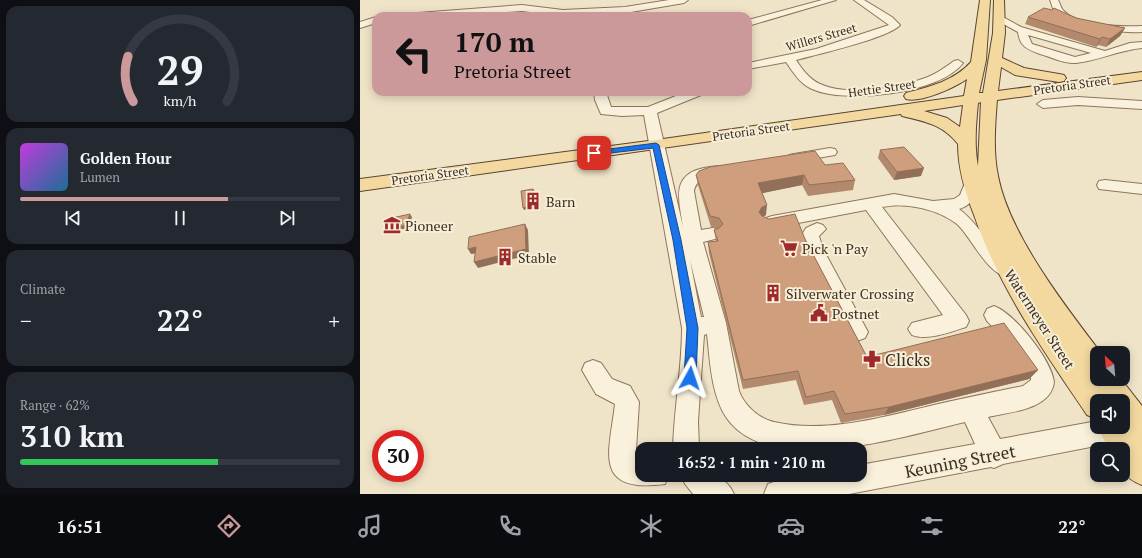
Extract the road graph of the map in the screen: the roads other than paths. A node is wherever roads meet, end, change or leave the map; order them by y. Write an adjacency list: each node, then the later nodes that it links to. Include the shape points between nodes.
1 (832, 0): 10 (street)
2 (858, 0): 19 (street, Willers Street, via 895,25)
3 (985, 0): 20 (main road)
4 (999, 0): 12 (main road)
5 (1054, 0): 14 (street, via 1060,13 1076,20 1111,29)
6 (680, 3): 9 (street)
7 (466, 12): 8 (street, via 514,8)
8 (553, 12)
9 (616, 12)
10 (752, 21)
11 (372, 22): 13 (street)
12 (1000, 24): 15 (street); 18 (main road)
13 (360, 26)
14 (1142, 29)
15 (1022, 32): 17 (street); 17 (street, via 1028,46 1063,58 1075,60)
16 (1142, 45): 17 (street)
17 (1105, 54)
18 (994, 59): 25 (main road, via 1020,72); 26 (main road)
19 (790, 60): 21 (street, Hettie Street, via 816,87 829,92 853,94 910,86 932,79); 22 (street, Willers Street)
20 (979, 60): 26 (main road); 29 (main road, via 967,74 947,85)
21 (958, 63)
22 (752, 65)
23 (1142, 68): 25 (main road, Pretoria Street)
24 (1142, 76): 26 (main road, Pretoria Street)
25 (1059, 78): 26 (main road, Pretoria Street)
26 (981, 93): 29 (main road, Pretoria Street); 33 (main road, Pretoria Street); 35 (main road, Watermeyer Street); 56 (main road, Watermeyer Street, via 987,131 988,175 1004,219 1043,293)
27 (600, 96): 32 (street, via 606,111)
28 (687, 96): 32 (street)
29 (892, 101): 34 (main road, Pretoria Street)
30 (1043, 104): 31 (street, via 1078,101)
31 (1142, 105)
32 (650, 111): 34 (street)
33 (879, 113): 34 (main road, Pretoria Street); 35 (main road, via 914,114 935,118 954,129)
34 (654, 138): 39 (main road, Pretoria Street); 41 (main road, Pretoria Street); 49 (street)
35 (968, 145): 40 (main road, Watermeyer Street)
36 (830, 152): 37 (street)
37 (776, 160)
38 (732, 168): 49 (street, via 699,174 687,184)
39 (360, 172)
40 (972, 181): 45 (street, via 969,195 960,204); 50 (main road, Watermeyer Street, via 987,228)
41 (360, 184)
42 (1105, 185): 43 (street)
43 (1142, 189)
44 (870, 203): 45 (street, via 894,199); 46 (street, via 823,208); 54 (street, via 959,321)
45 (926, 204): 50 (street, via 949,211 964,221 988,252)
46 (769, 222)
47 (817, 230): 55 (street, via 810,236 814,249)
48 (713, 234): 49 (street)
49 (685, 238): 52 (street); 53 (street)
50 (1009, 272): 58 (main road, Watermeyer Street, via 1036,318)
51 (994, 315): 59 (street, via 1002,320 1034,363 1042,376 1042,386 1029,396)
52 (716, 323): 53 (street); 59 (street, via 729,396 734,409 754,428 776,436 813,439 864,433)
53 (693, 328): 62 (street)
54 (919, 329)
55 (857, 332)
56 (1090, 359)
57 (593, 370): 65 (street, via 600,384 606,389 622,394 627,402 622,466 628,479)
58 (1090, 395)
59 (971, 408): 63 (street)
60 (1130, 427): 64 (main road)
61 (1090, 433): 63 (street, Keuning Street)
62 (686, 442)
63 (994, 455): 66 (street, Keuning Street)
64 (1142, 469)
65 (635, 480)
66 (778, 494)

